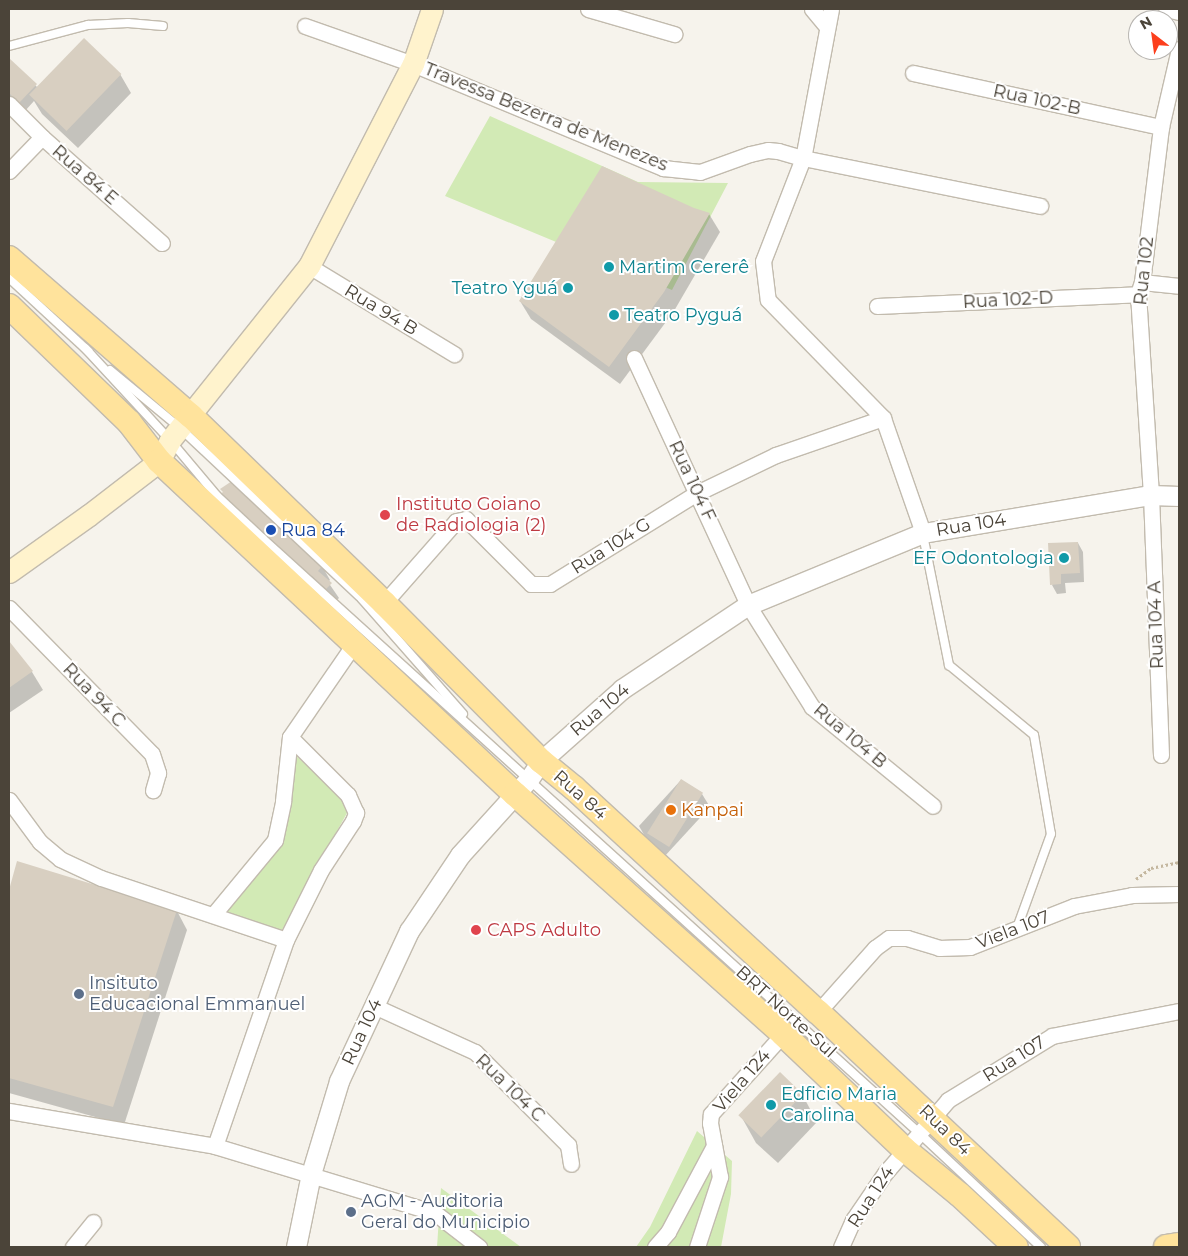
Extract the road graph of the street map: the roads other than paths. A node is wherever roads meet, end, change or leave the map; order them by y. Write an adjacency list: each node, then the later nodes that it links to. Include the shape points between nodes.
1 (432, 9): 13 (main road)
2 (588, 9): 10 (street)
3 (812, 9): 9 (street)
4 (831, 9): 9 (street)
5 (1166, 9): 6 (street)
6 (1179, 12)
7 (163, 26): 11 (lane, via 128,23 88,25)
8 (305, 26): 13 (street, Travessa Bezerra de Menezes)
9 (827, 27): 19 (street)
10 (674, 34)
11 (9, 46)
12 (1179, 49): 15 (street, Rua 102)
13 (412, 64): 19 (street, Travessa Bezerra de Menezes, via 663,168 700,172 768,150); 24 (main road)
14 (913, 73): 17 (street, Rua 102-B)
15 (1174, 103): 17 (street, Rua 102)
16 (9, 104): 18 (street, Rua 84 E)
17 (1161, 127): 27 (street, Rua 102)
18 (42, 137): 20 (street); 22 (street, Rua 84 E)
19 (802, 158): 21 (street, Travessa Bezerra de Menezes); 33 (street, via 762,261 768,300)
20 (9, 171)
21 (1040, 206)
22 (162, 243)
23 (9, 258): 34 (main road, Rua 84)
24 (309, 266): 31 (street, Rua 94 B); 34 (main road)
25 (9, 278): 30 (lane)
26 (1179, 286): 27 (street, Rua 102-D)
27 (1140, 288): 29 (street, Rua 102-D); 37 (street, Rua 102)
28 (9, 306): 35 (main road, Rua 84, via 129,422)
29 (877, 306)
30 (85, 348): 34 (lane); 34 (lane)
31 (454, 354)
32 (634, 358): 36 (street, Rua 104 F)
33 (883, 418): 36 (street, Rua 104 G, via 776,455); 39 (street)
34 (180, 428): 35 (main road); 41 (main road, Rua 84); 46 (lane, via 362,598); 46 (lane, via 217,496)
35 (159, 461): 40 (main road); 44 (main road, Rua 84)
36 (697, 493): 41 (street, Rua 104 G, via 550,584 531,584 466,519 456,521); 42 (street, Rua 104 F)
37 (1150, 495): 38 (street, Rua 104); 39 (street, Rua 104); 47 (street, Rua 104 A)
38 (1179, 496)
39 (923, 534): 42 (street, Rua 104); 55 (lane, via 949,665 1034,735 1050,834)
40 (9, 572)
41 (384, 603): 48 (main road, Rua 84)
42 (748, 605): 48 (street, Rua 104, via 622,689); 51 (street, Rua 104 B, via 812,707)
43 (9, 608): 49 (street, Rua 94 C, via 152,754 158,773)
44 (354, 644): 45 (street); 48 (main road, Rua 84)
45 (290, 737): 54 (street, via 275,840); 56 (street, via 348,795 356,813 321,870)
46 (488, 743): 48 (lane, BRT Norte-Sul)
47 (1161, 755)
48 (528, 778): 57 (street, Rua 104, via 460,855 409,931); 59 (main road, Rua 84, via 574,788); 60 (main road, Rua 84); 62 (lane, BRT Norte-Sul)
49 (153, 790)
50 (9, 800): 52 (street)
51 (933, 806)
52 (15, 822): 54 (street, via 60,860 101,878)
53 (1179, 894): 55 (street, Viela 107, via 1132,895 1074,906)
54 (212, 915): 56 (street)
55 (1016, 928): 59 (street, Viela 107, via 970,947 939,948 907,938 889,938 875,948)
56 (286, 940): 63 (street)
57 (374, 1006): 65 (street, Rua 104 C, via 475,1052 568,1145); 66 (street, Rua 104, via 339,1081)
58 (1179, 1011): 62 (street, Rua 107, via 1052,1036 948,1100)
59 (818, 1012): 62 (main road, Rua 84)
60 (783, 1034): 62 (main road, Rua 84); 64 (street, Viela 124, via 711,1114)
61 (9, 1111): 63 (street)
62 (918, 1133): 74 (street, Rua 124, via 853,1220); 75 (main road, Rua 84, via 960,1195); 76 (lane, BRT Norte-Sul); 77 (main road, Rua 84)
63 (215, 1146): 66 (street)
64 (714, 1146): 72 (street, via 668,1232); 73 (street, Viela 124, via 720,1177)
65 (571, 1164)
66 (311, 1174): 70 (street, Rua 104); 71 (street, via 435,1213)
67 (93, 1222): 69 (street)
68 (1179, 1244): 78 (main road)
69 (73, 1247)
70 (296, 1247)
71 (478, 1247)
72 (655, 1247)
73 (697, 1247)
74 (841, 1247)
75 (1016, 1247)
76 (1041, 1247)
77 (1068, 1247)
78 (1166, 1247)

